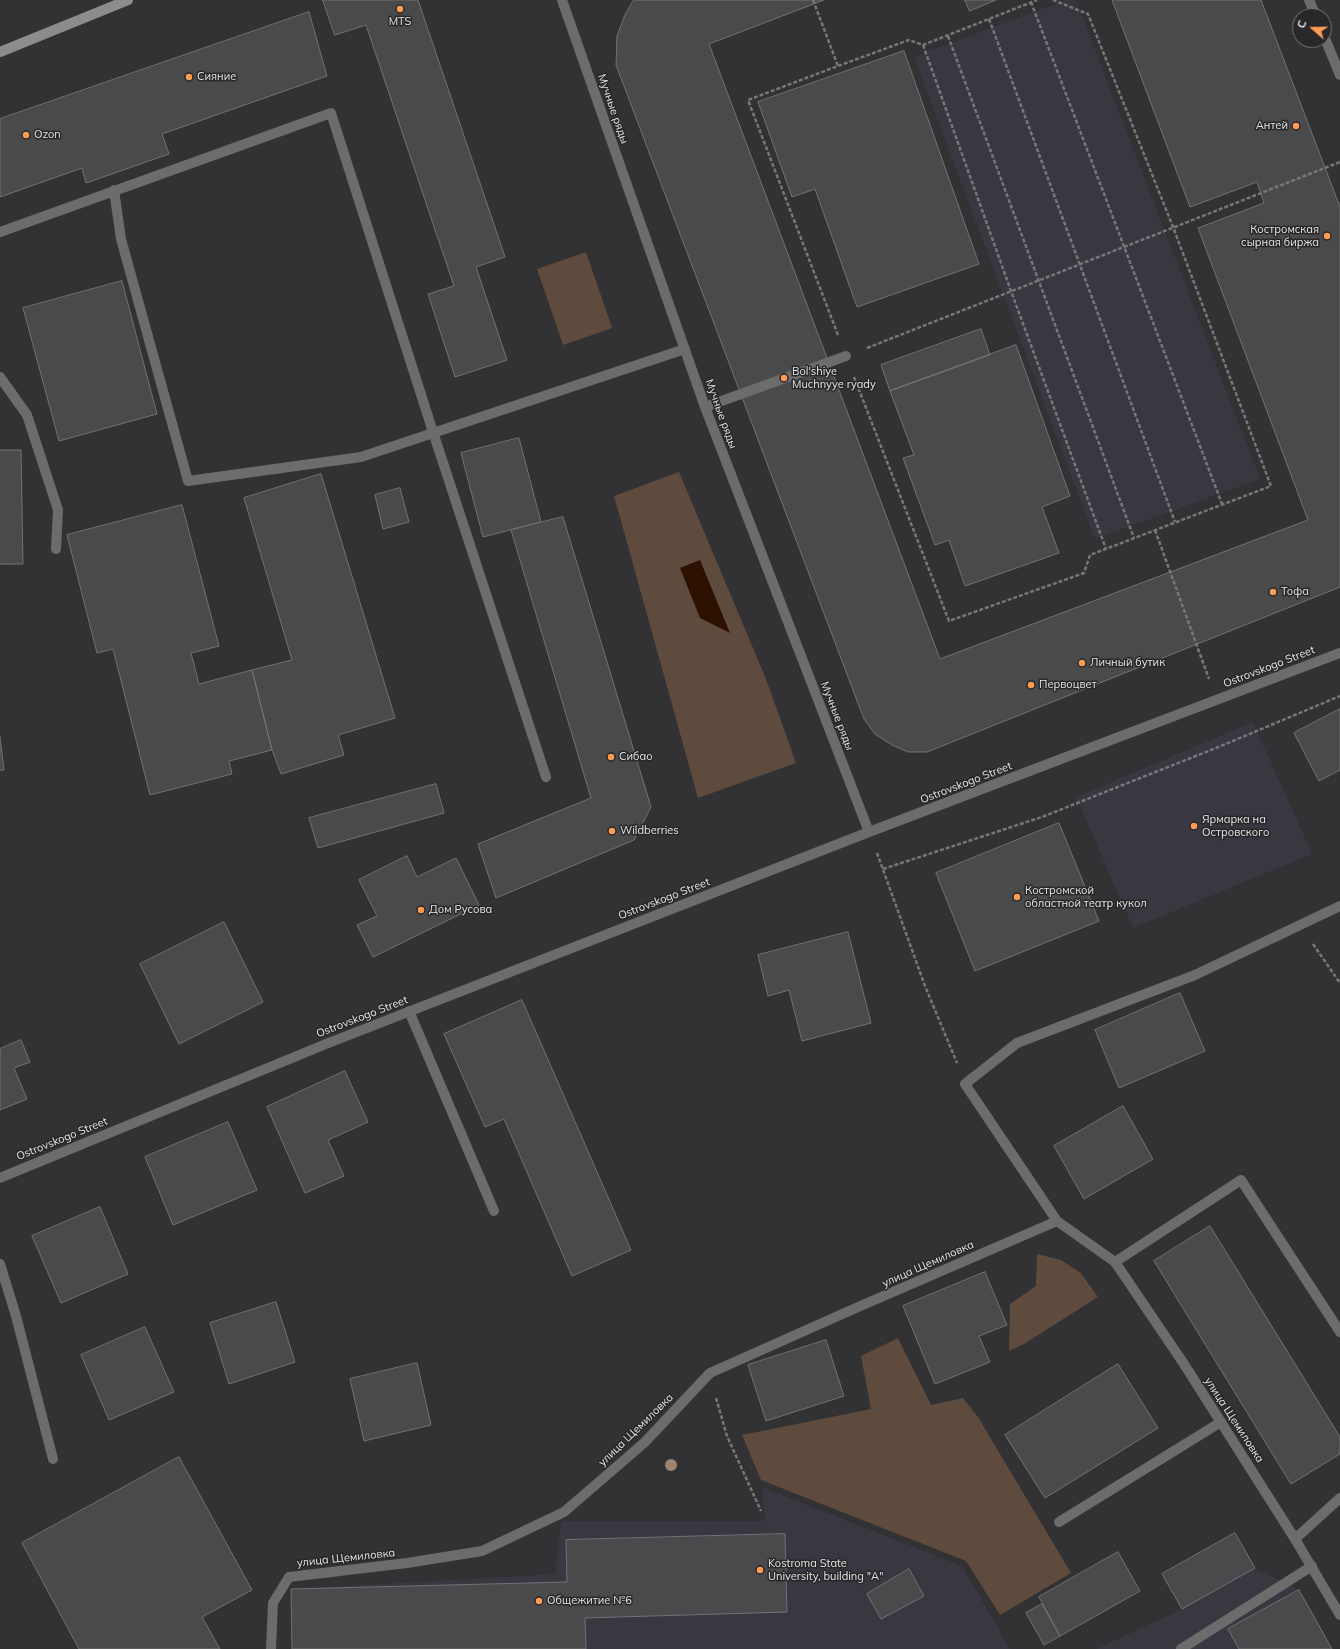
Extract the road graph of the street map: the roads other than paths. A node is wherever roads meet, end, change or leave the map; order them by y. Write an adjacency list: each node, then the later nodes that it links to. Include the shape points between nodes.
1 (128, 0): 4 (main road)
2 (562, 0): 8 (street, Мучные ряды)
3 (1329, 48): 5 (street)
4 (0, 52)
5 (1340, 75)
6 (114, 190): 7 (street); 12 (street, via 121,239 188,481 361,457); 12 (street, via 331,113)
7 (0, 232)
8 (685, 349): 11 (street, Мучные ряды); 12 (street)
9 (846, 356): 11 (street)
10 (0, 377): 13 (street, via 30,422 58,510)
11 (705, 407): 16 (street, Мучные ряды)
12 (433, 432): 15 (street)
13 (56, 549)
14 (1340, 653): 16 (street, Ostrovskogo Street)
15 (546, 777)
16 (869, 832): 18 (street, Ostrovskogo Street)
17 (1340, 906): 21 (street, улица Щемиловка, via 1195,975 1017,1043 965,1084)
18 (409, 1012): 19 (street, Ostrovskogo Street); 20 (street)
19 (0, 1178)
20 (494, 1211)
21 (1057, 1221): 22 (street, улица Щемиловка); 32 (street, улица Щемиловка, via 710,1373 644,1443 564,1512 482,1551 407,1564 289,1577 273,1603)
22 (1115, 1262): 24 (street, via 1241,1180); 25 (street, улица Щемиловка)
23 (0, 1264): 26 (street)
24 (1340, 1332)
25 (1221, 1422): 28 (street); 29 (street, улица Щемиловка)
26 (54, 1459)
27 (1340, 1498): 29 (street)
28 (1059, 1522)
29 (1296, 1539): 30 (street, улица Щемиловка)
30 (1312, 1566): 31 (street, улица Щемиловка); 33 (street)
31 (1340, 1615)
32 (271, 1649)
33 (1181, 1649)

